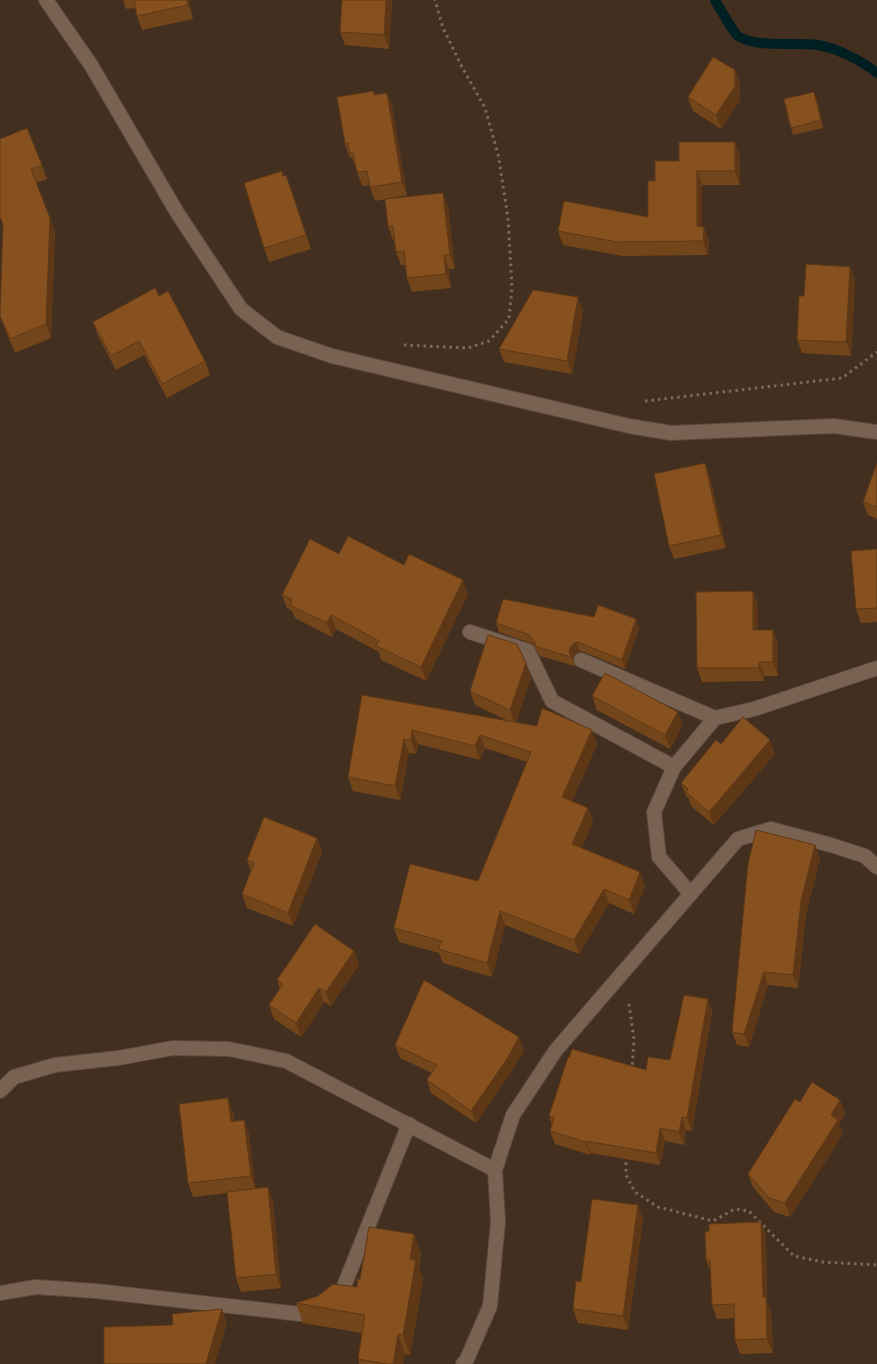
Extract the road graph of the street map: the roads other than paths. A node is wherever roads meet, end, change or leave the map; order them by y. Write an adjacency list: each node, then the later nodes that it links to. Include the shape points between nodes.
1 (46, 0): 2 (street, via 91,65 178,214 241,308 278,337 342,358 629,426 671,433 834,426)
2 (877, 432)
3 (470, 632): 7 (street, via 528,651 552,701)
4 (581, 660): 6 (street)
5 (877, 668): 6 (street, via 754,709)
6 (715, 718): 7 (street)
7 (674, 767): 9 (street, via 654,812 659,858)
8 (877, 867): 9 (street, via 865,856 770,829 738,839)
9 (690, 893): 12 (street, via 556,1050 513,1115)
10 (0, 1091): 11 (street, via 14,1077 55,1065 173,1048 229,1049 286,1061)
11 (409, 1124): 12 (street); 13 (street, via 342,1291 320,1308 300,1314 36,1287)
12 (495, 1170): 14 (street, via 498,1222 490,1306)
13 (0, 1293)
14 (464, 1364)

